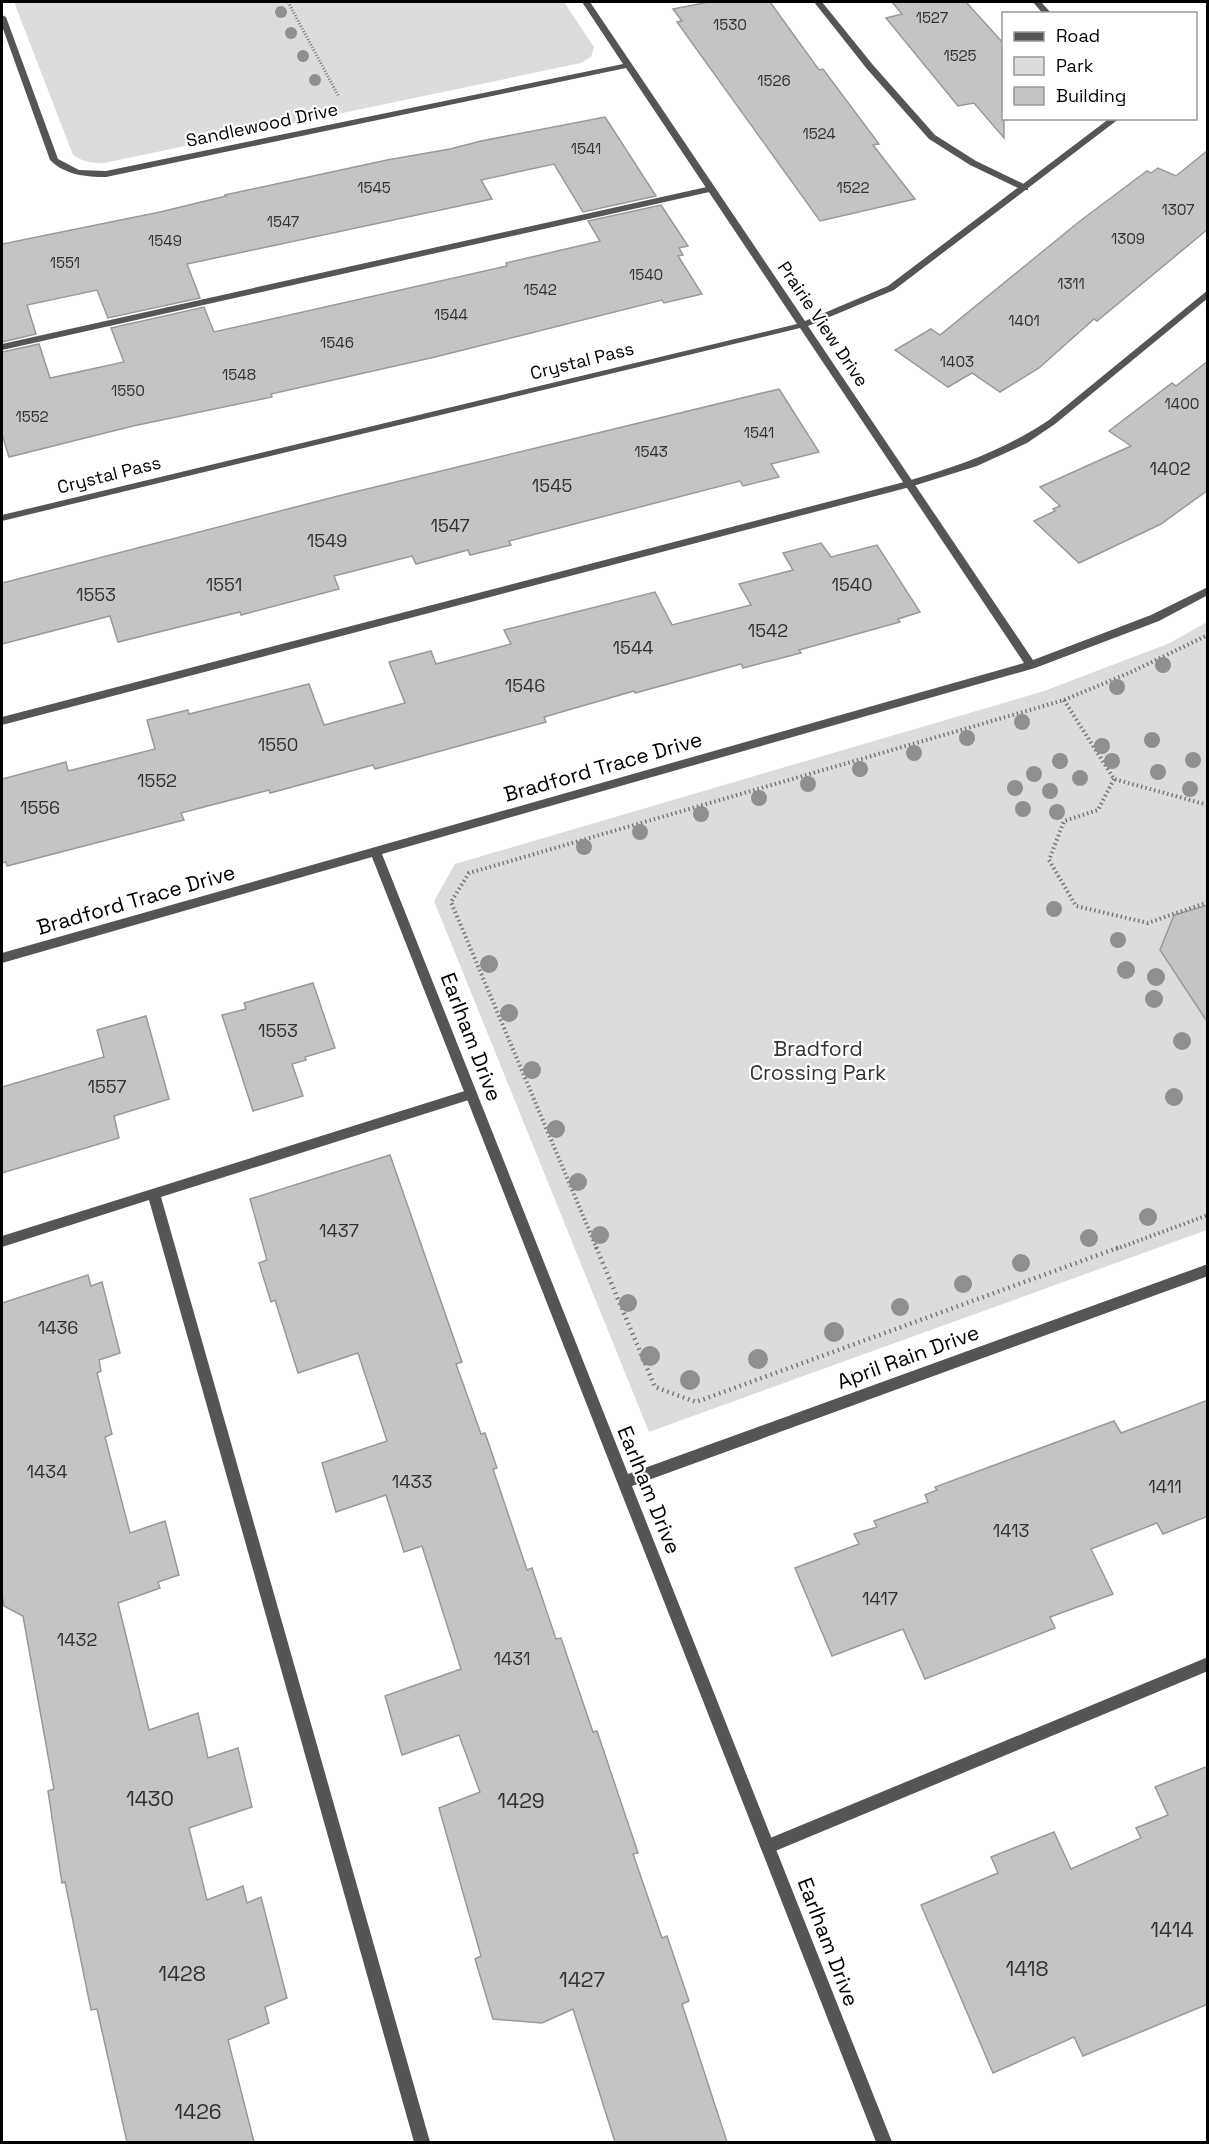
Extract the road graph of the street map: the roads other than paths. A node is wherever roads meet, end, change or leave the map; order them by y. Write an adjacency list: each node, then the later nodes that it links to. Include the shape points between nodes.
1 (586, 2): 5 (street, Prairie View Drive)
2 (818, 2): 7 (street, via 932,137 973,163)
3 (2, 17): 4 (street, Sandlewood Drive)
4 (3, 27): 5 (street, Sandlewood Drive, via 54,160 62,167 90,175)
5 (628, 65): 8 (street, Prairie View Drive)
6 (1113, 120): 7 (street, Crystal Pass)
7 (1025, 188): 10 (street, Crystal Pass, via 891,288)
8 (711, 189): 10 (street, Prairie View Drive); 11 (street)
9 (1208, 292): 12 (street, via 1024,441 974,464)
10 (803, 325): 12 (street, Prairie View Drive); 13 (street, Crystal Pass)
11 (2, 347)
12 (910, 484): 15 (street, Prairie View Drive); 16 (street)
13 (2, 518)
14 (1208, 590): 15 (street, Bradford Trace Drive, via 1155,618)
15 (1031, 665): 17 (street, Bradford Trace Drive)
16 (2, 721)
17 (376, 852): 18 (street, Bradford Trace Drive); 19 (street, Earlham Drive)
18 (2, 958)
19 (471, 1094): 20 (street); 23 (street, Earlham Drive)
20 (154, 1195): 21 (street); 26 (street)
21 (2, 1241)
22 (1208, 1270): 23 (street, April Rain Drive)
23 (624, 1482): 25 (street, Earlham Drive)
24 (1208, 1664): 25 (street)
25 (768, 1846): 27 (street, Earlham Drive)
26 (422, 2142)
27 (884, 2142)

